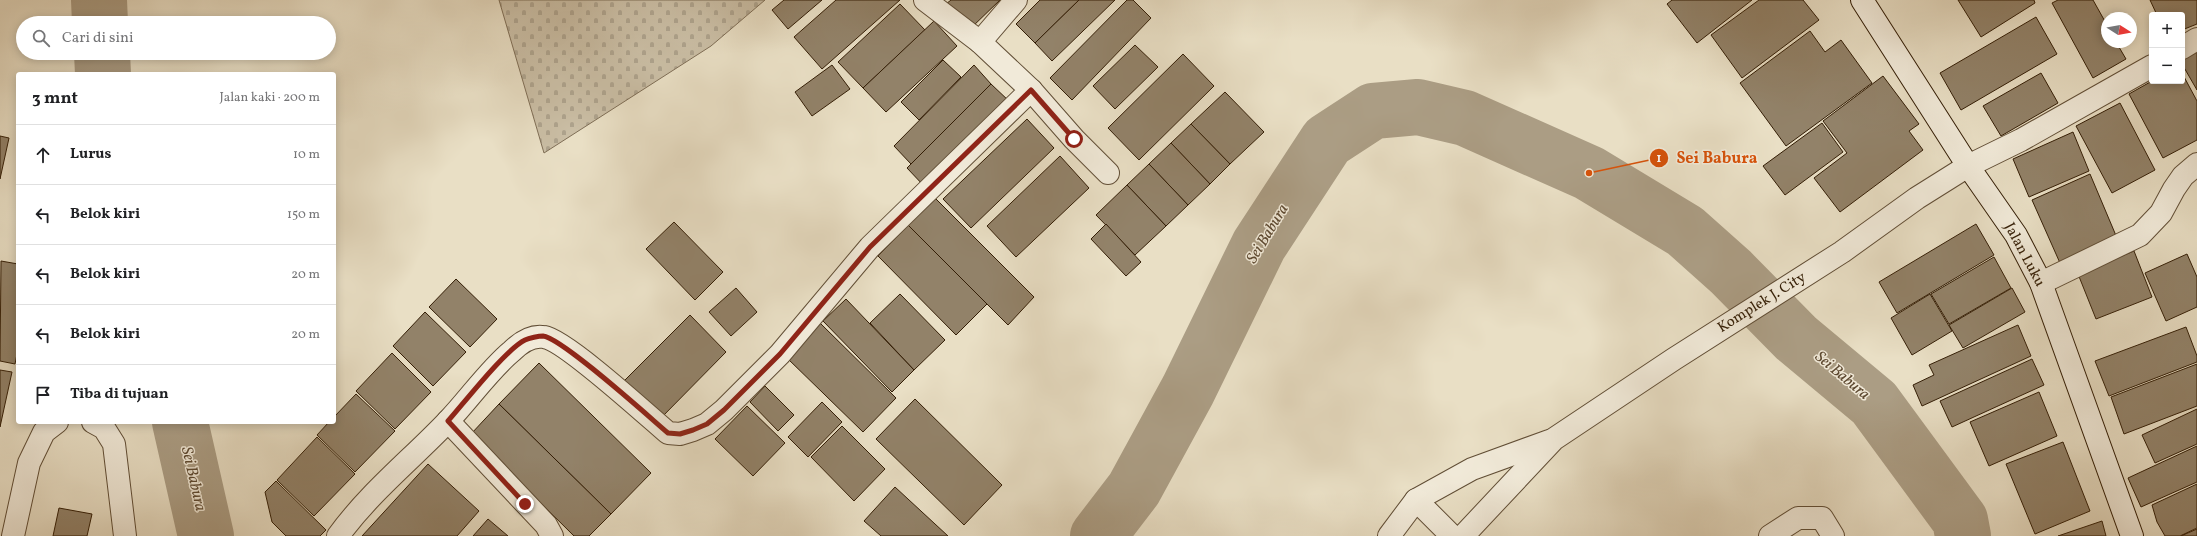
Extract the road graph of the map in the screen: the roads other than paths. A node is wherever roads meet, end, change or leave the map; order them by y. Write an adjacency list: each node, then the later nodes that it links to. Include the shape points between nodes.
1 (925, 0): 5 (street)
2 (1016, 0): 5 (street)
3 (1862, 0): 10 (street, Jalan Luku)
4 (2197, 39): 6 (street)
5 (980, 42): 8 (street)
6 (2185, 46)
7 (2149, 68): 10 (street, Komplek J. City, via 2021,140)
8 (1031, 90): 11 (street); 13 (street, via 870,247 780,354 707,424 680,434 668,433 573,353 543,336 526,340 510,352)
9 (2197, 164): 12 (street, via 2183,176 2162,213 2140,235)
10 (1968, 166): 12 (street, Jalan Luku, via 2016,235); 16 (street, Komplek J. City, via 1917,198 1842,252)
11 (1108, 173)
12 (2041, 283): 27 (street, Jalan Luku)
13 (448, 421): 20 (street, via 385,480); 21 (street, via 546,525)
14 (54, 424): 18 (street, via 44,432 29,463)
15 (97, 424): 19 (street, via 104,428 114,444)
16 (1554, 439): 17 (street, via 1472,469); 24 (street)
17 (1416, 500): 22 (street); 23 (street)
18 (13, 536)
19 (125, 536)
20 (338, 536)
21 (552, 536)
22 (1389, 536)
23 (1452, 536)
24 (1463, 536)
25 (1770, 536): 26 (street, via 1798,518 1822,518)
26 (1833, 536)
27 (2132, 536)

